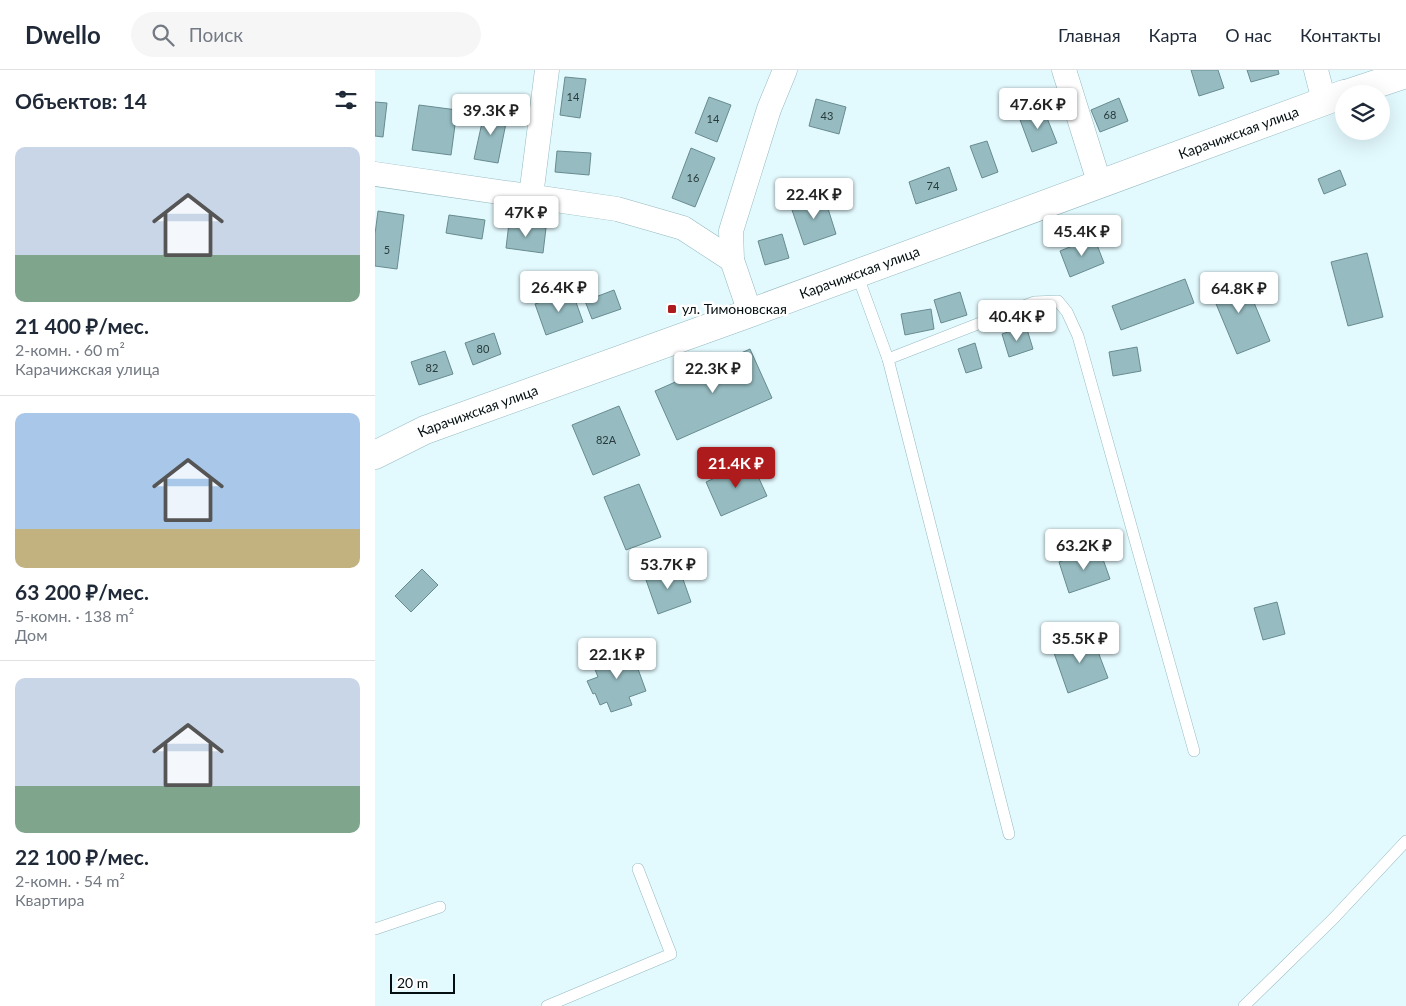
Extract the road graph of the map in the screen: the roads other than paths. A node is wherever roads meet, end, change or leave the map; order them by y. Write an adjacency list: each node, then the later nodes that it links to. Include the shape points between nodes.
1 (547, 70): 11 (street)
2 (785, 70): 12 (street, via 769,109 731,231)
3 (1064, 70): 10 (street)
4 (1315, 70): 7 (street)
5 (1406, 74): 6 (main road, Карачижская улица)
6 (1372, 85)
7 (1335, 93)
8 (1335, 97): 10 (main road, Карачижская улица)
9 (375, 174): 11 (street)
10 (1100, 185): 13 (main road, Карачижская улица)
11 (531, 196): 12 (street, via 617,209 683,228)
12 (732, 260): 14 (street)
13 (857, 274): 14 (main road, Карачижская улица); 15 (lane)
14 (750, 313): 16 (main road, Карачижская улица, via 425,430)
15 (888, 359): 17 (lane, via 1034,302 1058,301 1067,312 1078,336); 18 (lane)
16 (375, 455)
17 (1194, 751)
18 (1009, 834)
19 (1406, 841): 24 (lane, via 1334,918)
20 (638, 870): 23 (lane, via 671,954)
21 (440, 907): 22 (lane)
22 (375, 929)
23 (547, 1006)
24 (1244, 1006)

